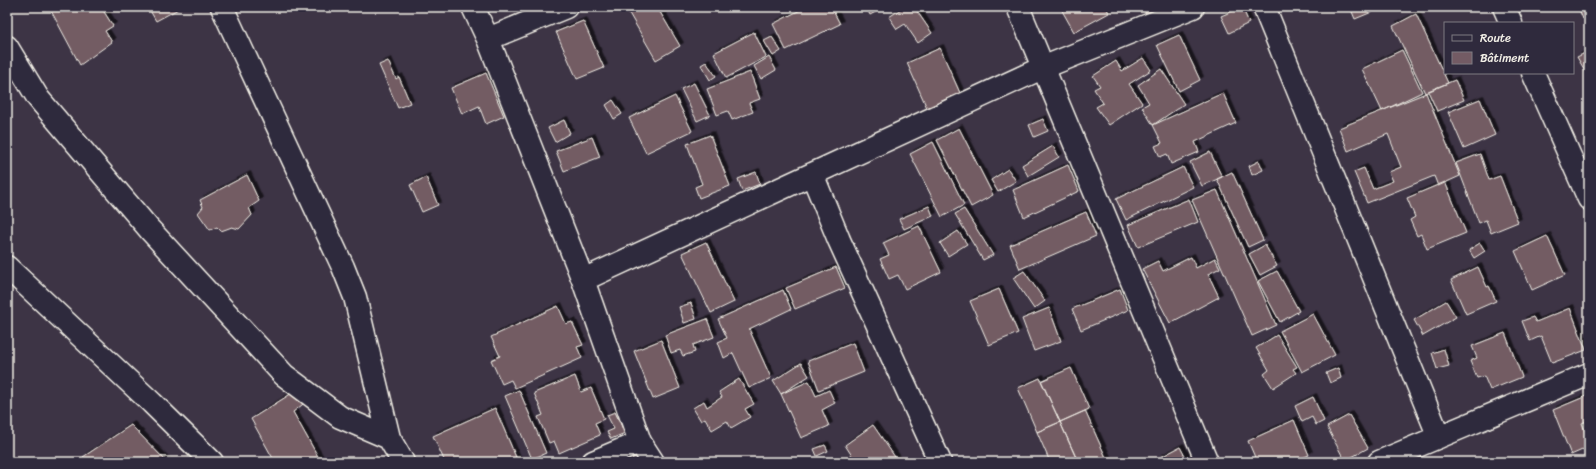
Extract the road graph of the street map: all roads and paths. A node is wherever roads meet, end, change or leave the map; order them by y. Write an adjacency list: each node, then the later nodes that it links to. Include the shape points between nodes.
1 (222, 7): 19 (street, via 343,266 355,297)
2 (473, 7): 9 (street)
3 (566, 7): 9 (street)
4 (1018, 7): 11 (street)
5 (1193, 7): 11 (street)
6 (1264, 7): 18 (street)
7 (1504, 7): 8 (street)
8 (1511, 22)
9 (488, 39): 16 (street)
10 (7, 47): 19 (street, via 38,98 150,230 284,375 340,417)
11 (1042, 68): 13 (street); 26 (street)
12 (1533, 74): 14 (street)
13 (812, 174): 16 (street); 25 (street, via 839,240)
14 (1589, 199)
15 (7, 267): 21 (street)
16 (583, 280): 20 (street)
17 (1589, 374): 18 (street)
18 (1439, 437): 27 (street)
19 (389, 438): 22 (street)
20 (640, 442): 23 (street); 24 (street)
21 (212, 462)
22 (402, 462)
23 (593, 462)
24 (653, 462)
25 (940, 462)
26 (1207, 462)
27 (1379, 462)

